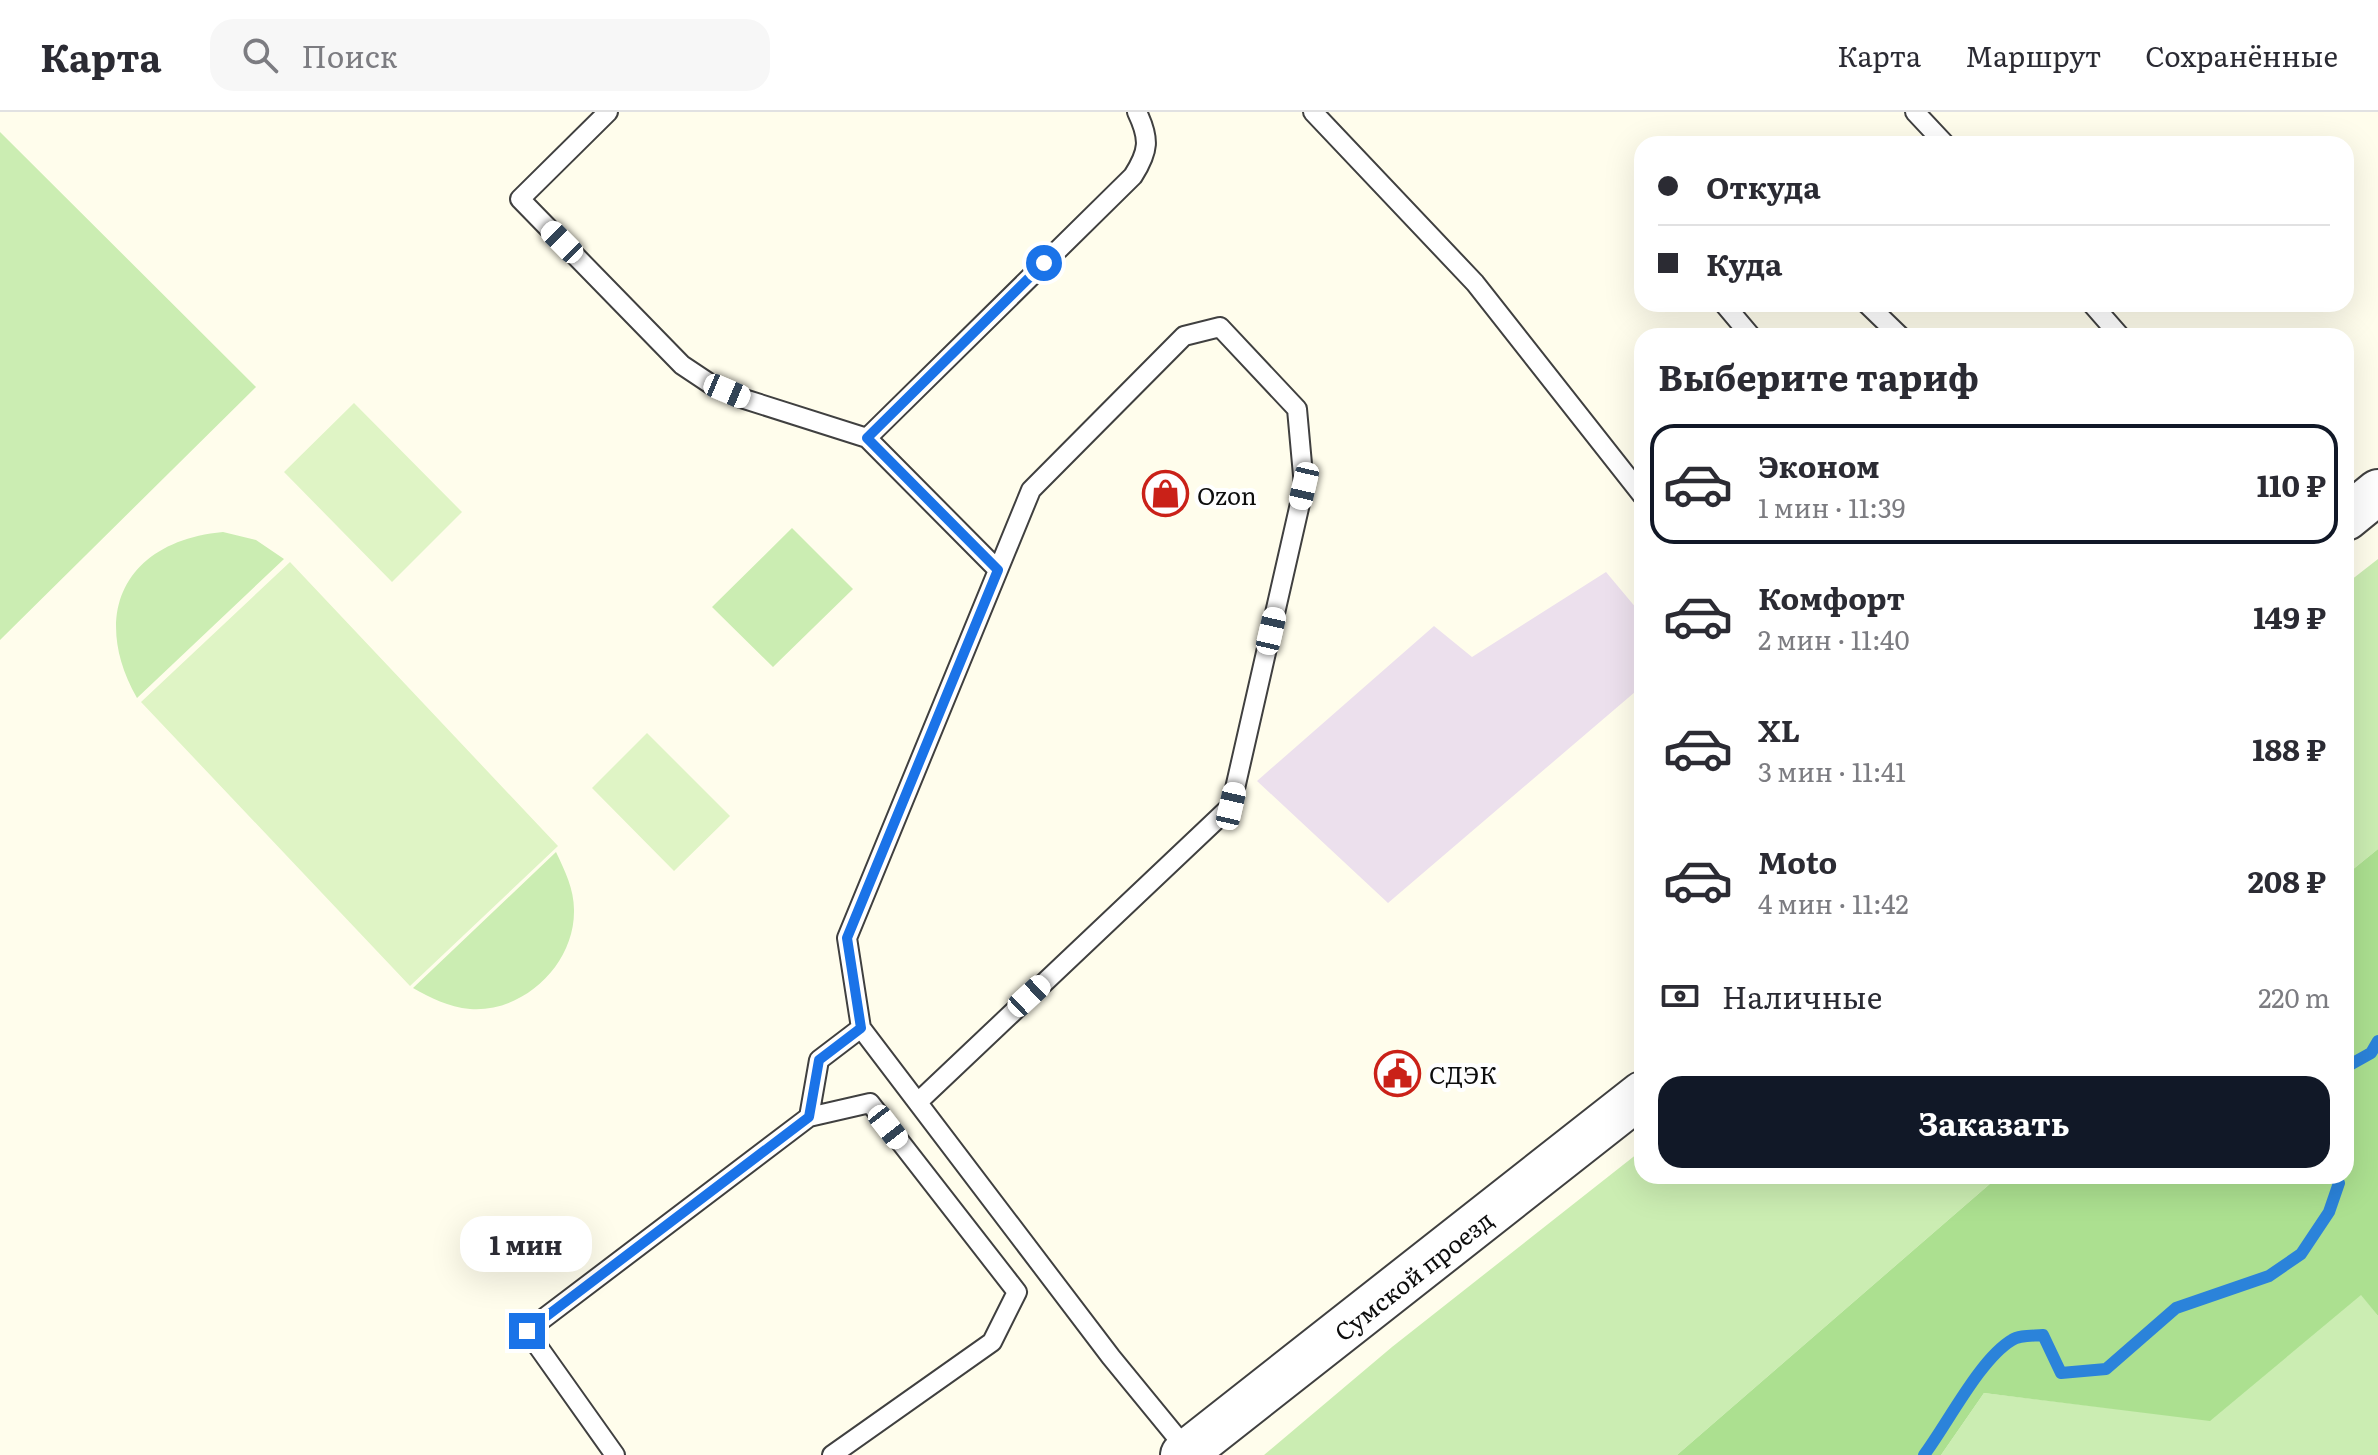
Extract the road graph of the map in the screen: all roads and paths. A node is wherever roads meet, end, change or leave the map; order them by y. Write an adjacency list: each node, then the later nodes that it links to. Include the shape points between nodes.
1 (608, 112): 12 (lane, via 520,199 682,365 741,398)
2 (1137, 112): 12 (lane, via 1148,135 1147,154 1133,176)
3 (1313, 112): 13 (lane, via 1475,283)
4 (1915, 112): 5 (lane)
5 (1938, 136)
6 (1731, 312): 9 (lane)
7 (1875, 312): 10 (lane)
8 (2099, 312): 11 (lane)
9 (1744, 328)
10 (1892, 328)
11 (2113, 328)
12 (867, 438): 16 (lane)
13 (1634, 485)
14 (2378, 492): 15 (street)
15 (2354, 512)
16 (998, 570): 17 (lane, via 847,938); 19 (lane, via 1031,490 1184,336 1220,327 1297,409 1304,486 1231,806)
17 (861, 1028): 19 (lane); 20 (lane, via 819,1060)
18 (1634, 1100): 21 (street, Сумской проезд)
19 (918, 1102): 21 (lane)
20 (809, 1117): 22 (lane, via 527,1331); 23 (lane, via 870,1103 1017,1292 992,1342)
21 (1186, 1453)
22 (615, 1455)
23 (832, 1455)

